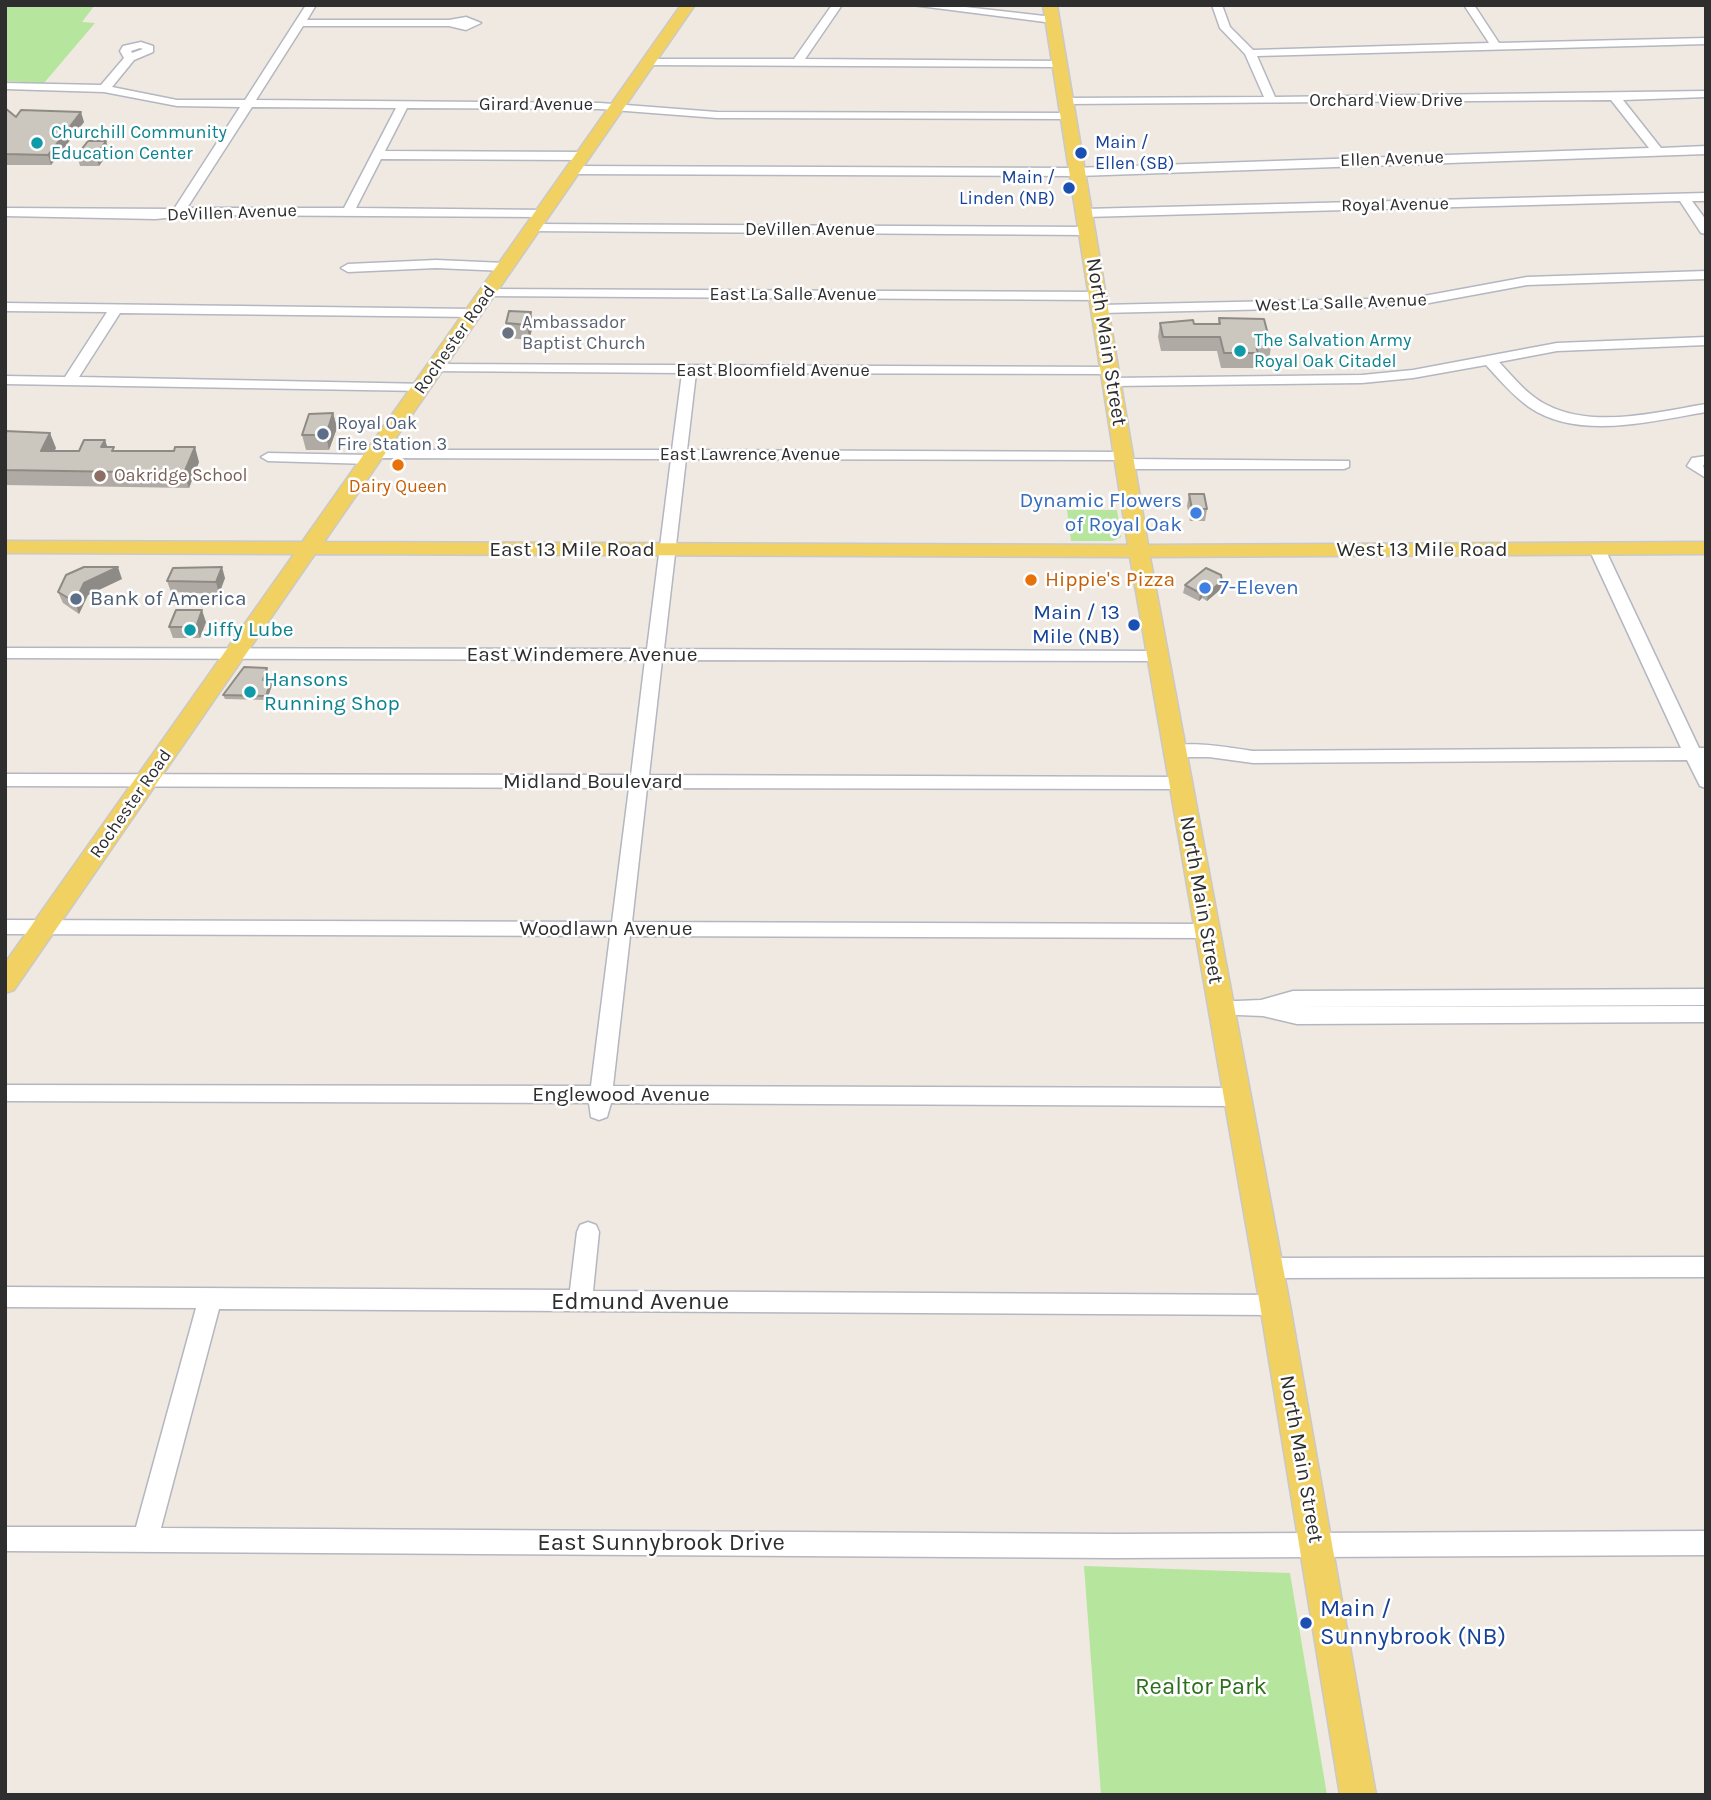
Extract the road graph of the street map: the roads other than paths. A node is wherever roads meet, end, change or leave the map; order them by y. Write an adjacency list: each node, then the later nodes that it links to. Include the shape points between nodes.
1 (311, 5): 9 (street)
2 (688, 5): 15 (main road, Rochester Road)
3 (837, 5): 16 (street)
4 (917, 5): 8 (street)
5 (1050, 5): 8 (main road, North Main Street)
6 (1217, 5): 13 (street, via 1225,28)
7 (1469, 5): 12 (street)
8 (1052, 20): 17 (main road, North Main Street)
9 (300, 23): 10 (street); 23 (street)
10 (449, 23)
11 (1706, 41): 12 (street)
12 (1497, 48): 13 (street)
13 (1251, 53): 22 (street)
14 (130, 58): 19 (street)
15 (648, 62): 16 (street); 25 (main road, Rochester Road)
16 (796, 64): 17 (street)
17 (1060, 64): 26 (main road, North Main Street)
18 (5, 86): 19 (street, Girard Avenue)
19 (104, 89): 23 (street, Girard Avenue, via 164,102)
20 (1706, 94): 21 (street, Orchard View Drive)
21 (1615, 96): 22 (street, Orchard View Drive); 28 (street)
22 (1272, 101): 26 (street, Orchard View Drive)
23 (247, 104): 24 (street, Girard Avenue); 36 (street)
24 (403, 105): 25 (street, Girard Avenue); 29 (street)
25 (617, 107): 26 (street, Girard Avenue, via 705,114); 30 (main road, Rochester Road)
26 (1067, 109): 31 (main road, North Main Street)
27 (1706, 150): 28 (street, Ellen Avenue)
28 (1657, 151): 31 (street, Ellen Avenue)
29 (377, 155): 30 (street, Ellen Avenue); 35 (street)
30 (578, 163): 31 (street, Ellen Avenue); 37 (main road, Rochester Road)
31 (1078, 171): 38 (main road, North Main Street)
32 (1706, 197): 33 (street, Royal Avenue)
33 (1684, 198): 38 (street, Royal Avenue); 40 (street)
34 (5, 212): 36 (street, DeVillen Avenue)
35 (348, 212): 36 (street, DeVillen Avenue); 37 (street, DeVillen Avenue)
36 (178, 213)
37 (543, 213): 39 (main road, Rochester Road)
38 (1086, 222): 39 (street, DeVillen Avenue); 45 (main road, North Main Street)
39 (533, 228): 41 (main road, Rochester Road)
40 (1706, 230)
41 (505, 267): 42 (street); 44 (main road, Rochester Road)
42 (348, 268)
43 (1706, 275): 45 (street, West La Salle Avenue, via 1527,281 1413,302)
44 (488, 293): 45 (street, East La Salle Avenue); 48 (main road, Rochester Road)
45 (1100, 302): 53 (main road, North Main Street)
46 (5, 307): 47 (street)
47 (116, 309): 48 (street); 55 (street)
48 (474, 313): 51 (main road, Rochester Road)
49 (1706, 341): 50 (street, via 1566,346)
50 (1489, 360): 53 (street, via 1362,379); 57 (street, via 1534,403 1567,416 1616,418)
51 (436, 368): 52 (street, East Bloomfield Avenue); 56 (main road, Rochester Road)
52 (689, 370): 53 (street, East Bloomfield Avenue); 58 (street)
53 (1111, 377): 61 (main road, North Main Street)
54 (5, 380): 55 (street)
55 (69, 382): 56 (street)
56 (423, 387): 60 (main road, Rochester Road)
57 (1706, 408)
58 (680, 455): 60 (street, East Lawrence Avenue); 61 (street, East Lawrence Avenue); 69 (street)
59 (268, 457): 60 (street, East Lawrence Avenue)
60 (373, 457): 68 (main road, Rochester Road)
61 (1126, 460): 63 (street); 70 (main road, North Main Street)
62 (1706, 460): 64 (street, via 1695,466)
63 (1344, 464)
64 (1706, 474)
65 (5, 547): 68 (main road, East 13 Mile Road)
66 (1706, 548): 67 (main road, West 13 Mile Road)
67 (1597, 549): 70 (main road, West 13 Mile Road); 75 (street)
68 (305, 550): 69 (main road, East 13 Mile Road); 72 (main road, Rochester Road)
69 (668, 550): 70 (main road, East 13 Mile Road); 73 (street)
70 (1139, 551): 74 (main road, North Main Street)
71 (5, 653): 72 (street, East Windemere Avenue)
72 (236, 654): 73 (street, East Windemere Avenue); 78 (main road, Rochester Road)
73 (655, 655): 74 (street, East Windemere Avenue); 79 (street)
74 (1158, 656): 76 (main road, North Main Street)
75 (1698, 748): 76 (street, via 1456,749 1253,757); 80 (street)
76 (1175, 751): 81 (main road, North Main Street)
77 (5, 780): 78 (street, Midland Boulevard)
78 (147, 781): 79 (street, Midland Boulevard); 83 (main road, Rochester Road)
79 (639, 782): 81 (street, Midland Boulevard); 84 (street)
80 (1706, 782)
81 (1180, 783): 85 (main road, North Main Street)
82 (5, 927): 83 (street, Woodlawn Avenue)
83 (45, 927): 84 (street, Woodlawn Avenue); 86 (main road, Rochester Road)
84 (621, 929): 85 (street, Woodlawn Avenue); 93 (street)
85 (1207, 931): 89 (main road, North Main Street)
86 (5, 983)
87 (1706, 997): 88 (street)
88 (1540, 1006): 89 (street, via 1297,1016 1264,1007); 90 (street)
89 (1220, 1008): 92 (main road, North Main Street)
90 (1706, 1014)
91 (5, 1093): 93 (street, Englewood Avenue)
92 (1236, 1097): 93 (street, Englewood Avenue); 96 (main road, North Main Street)
93 (600, 1103)
94 (588, 1232): 99 (street)
95 (1706, 1267): 96 (street)
96 (1268, 1268): 100 (main road, North Main Street)
97 (5, 1297): 98 (street, Edmund Avenue)
98 (210, 1298): 99 (street, Edmund Avenue); 102 (street)
99 (580, 1301): 100 (street, Edmund Avenue)
100 (1275, 1305): 104 (main road, North Main Street)
101 (5, 1539): 102 (street, East Sunnybrook Drive)
102 (145, 1540): 104 (street, East Sunnybrook Drive)
103 (1706, 1543): 104 (street, East Sunnybrook Drive)
104 (1316, 1546): 105 (main road, North Main Street)
105 (1358, 1795)

